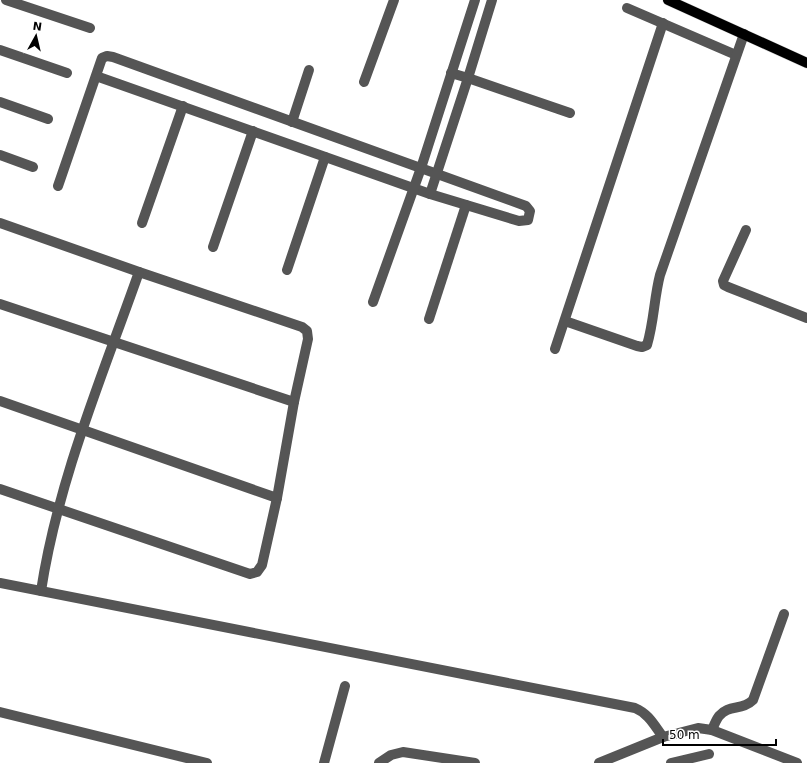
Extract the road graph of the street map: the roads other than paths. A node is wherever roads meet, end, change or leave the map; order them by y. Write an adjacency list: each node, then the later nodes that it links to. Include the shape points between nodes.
1 (6, 0): 8 (street)
2 (394, 0): 18 (street)
3 (475, 0): 15 (street)
4 (492, 0): 17 (street)
5 (668, 0): 9 (main road)
6 (627, 8): 7 (street)
7 (663, 23): 11 (street); 44 (street)
8 (90, 28)
9 (744, 34): 11 (street); 12 (main road)
10 (0, 50): 14 (street)
11 (736, 55): 44 (street, via 660,275 647,345 637,346)
12 (807, 63)
13 (309, 70): 23 (street)
14 (67, 73)
15 (451, 73): 17 (street); 28 (street)
16 (96, 76): 20 (street); 23 (street, via 102,58 112,57); 30 (street)
17 (468, 78): 21 (street); 29 (street)
18 (364, 82)
19 (0, 102): 22 (street)
20 (183, 106): 24 (street); 35 (street)
21 (570, 113)
22 (48, 118)
23 (292, 122): 28 (street)
24 (253, 131): 26 (street); 37 (street)
25 (0, 155): 27 (street)
26 (326, 157): 31 (street); 38 (street)
27 (33, 166)
28 (421, 168): 29 (street); 31 (street)
29 (436, 174): 32 (street); 33 (street, via 526,206 530,211 530,217 528,220 519,221)
30 (58, 186)
31 (414, 188): 32 (street); 40 (street)
32 (430, 194): 33 (street)
33 (466, 205): 43 (street)
34 (0, 223): 39 (street)
35 (142, 223)
36 (746, 230): 42 (street, via 723,281 724,285)
37 (212, 247)
38 (287, 270)
39 (139, 272): 45 (street); 48 (street, via 302,327 307,331 308,339)
40 (373, 302)
41 (0, 304): 45 (street)
42 (807, 318)
43 (429, 319)
44 (565, 321): 46 (street)
45 (114, 342): 48 (street); 49 (street)
46 (555, 349)
47 (0, 401): 49 (street)
48 (294, 402): 51 (street)
49 (82, 429): 51 (street); 52 (street)
50 (0, 489): 52 (street)
51 (277, 498): 52 (street, via 262,565 257,572 250,574)
52 (58, 508): 54 (street)
53 (0, 583): 54 (street)
54 (41, 591): 59 (street, via 635,708 647,716)
55 (784, 614): 58 (street, via 753,700 744,707 723,712)
56 (345, 686): 62 (street)
57 (0, 712): 61 (street)
58 (712, 730): 59 (street, via 698,728); 67 (street)
59 (663, 737): 65 (street)
60 (709, 754): 66 (street)
61 (207, 763)
62 (324, 763)
63 (379, 763): 64 (street, via 391,755 403,752)
64 (475, 763)
65 (599, 763)
66 (671, 763)
67 (797, 763)

